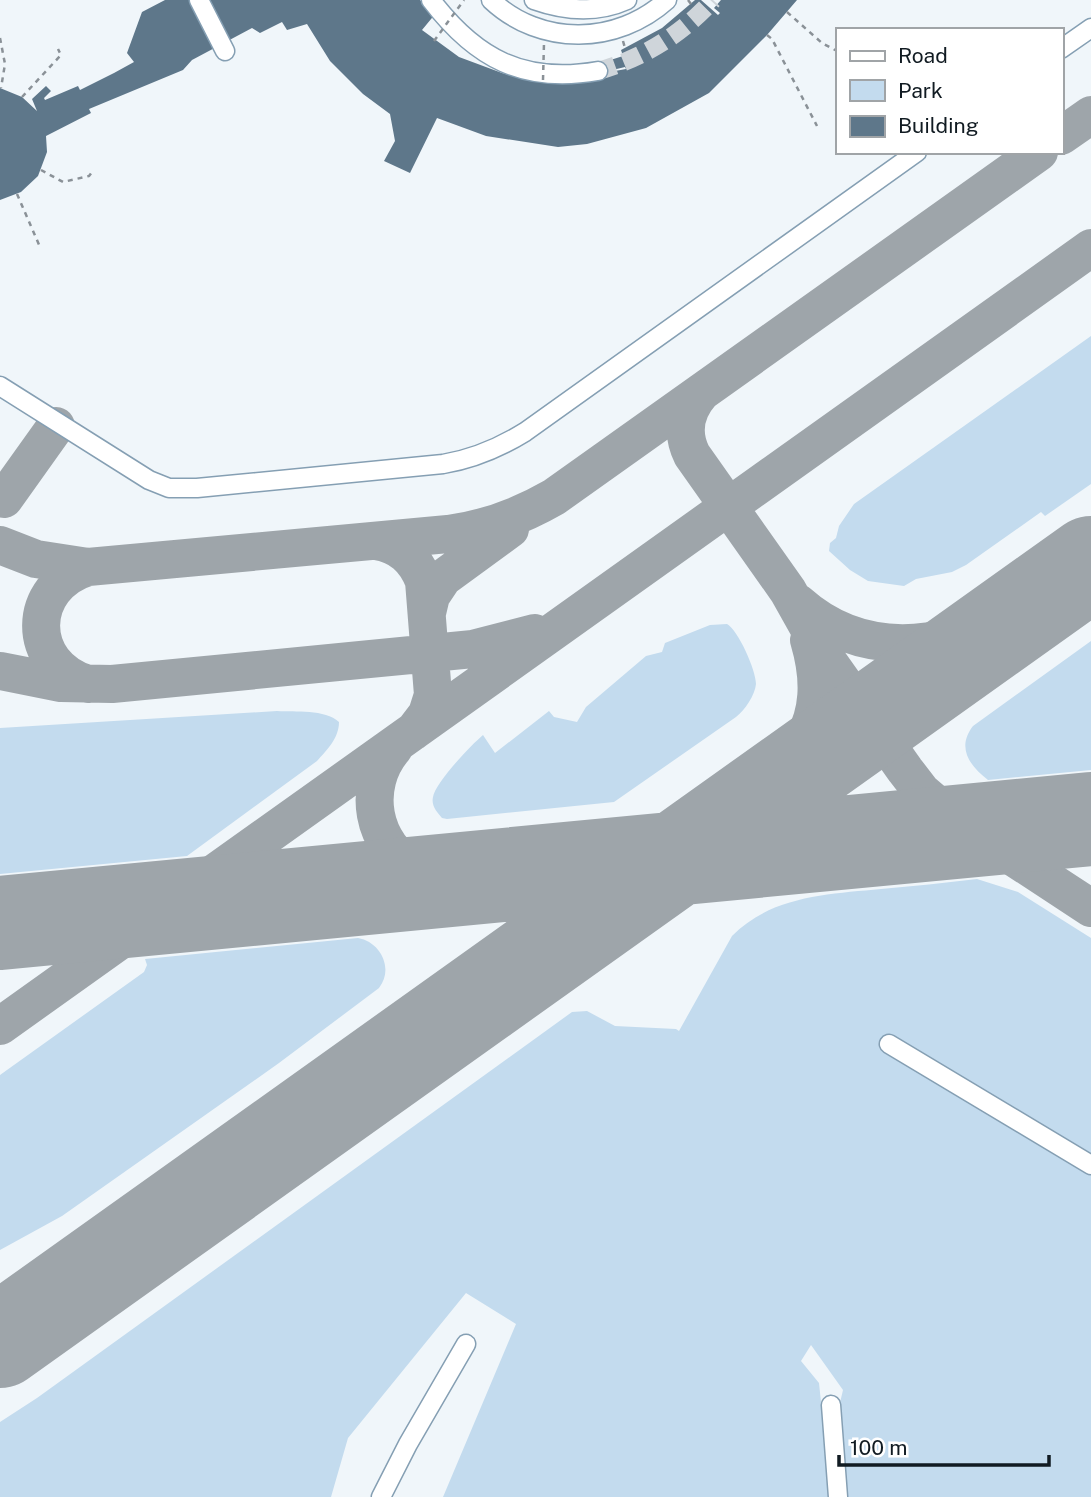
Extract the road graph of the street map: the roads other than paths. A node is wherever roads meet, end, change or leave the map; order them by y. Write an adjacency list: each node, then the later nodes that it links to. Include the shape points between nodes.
1 (199, 0): 9 (street)
2 (431, 0): 10 (street, via 463,35 510,67 546,75)
3 (491, 0): 6 (street, via 529,25 573,35 625,27)
4 (534, 0): 5 (street, via 580,10)
5 (627, 0)
6 (667, 0)
7 (1091, 28): 8 (street)
8 (1063, 48)
9 (225, 51)
10 (598, 71)
11 (914, 154): 12 (street, via 525,432 467,460 169,488)
12 (0, 386)
13 (889, 1044): 14 (street)
14 (1091, 1165)
15 (466, 1344): 17 (street)
16 (831, 1405): 18 (street)
17 (382, 1497)
18 (838, 1497)

